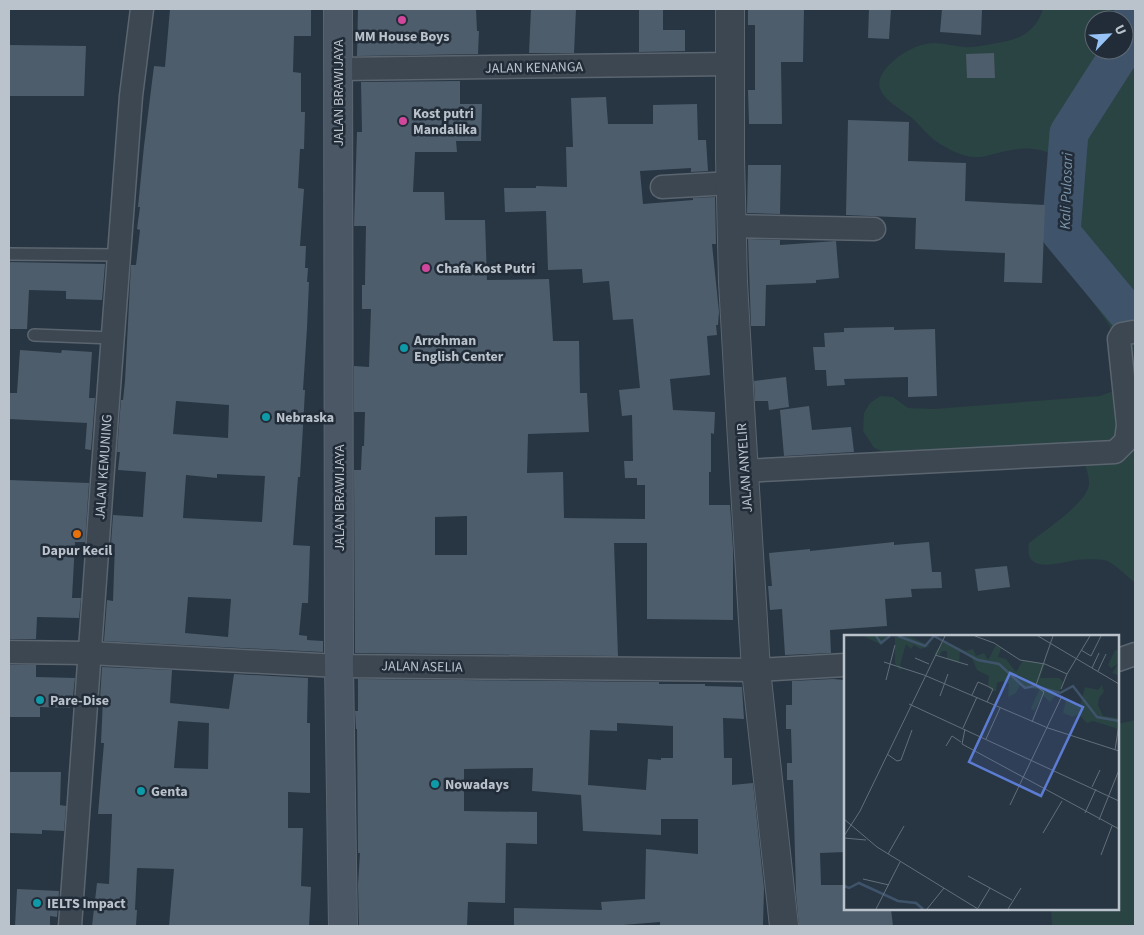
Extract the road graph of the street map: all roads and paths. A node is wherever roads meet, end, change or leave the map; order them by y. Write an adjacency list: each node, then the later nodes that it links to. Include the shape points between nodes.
1 (142, 9): 11 (street, JALAN KEMUNING, via 131,96)
2 (338, 9): 5 (main road, JALAN BRAWIJAYA)
3 (730, 9): 4 (street, JALAN ANYELIR)
4 (730, 64): 5 (street, JALAN KENANGA); 6 (street, JALAN ANYELIR)
5 (338, 69): 21 (main road, JALAN BRAWIJAYA)
6 (731, 183): 7 (street); 8 (street, JALAN ANYELIR)
7 (662, 187)
8 (732, 226): 9 (street); 15 (street, JALAN ANYELIR)
9 (874, 229)
10 (9, 254): 11 (lane)
11 (119, 255): 14 (street, JALAN KEMUNING)
12 (1134, 332): 15 (street, via 1122,334 1120,339 1128,425 1126,441 1115,452)
13 (34, 336): 14 (lane)
14 (112, 338): 17 (street, JALAN KEMUNING)
15 (744, 471): 22 (street, JALAN ANYELIR)
16 (9, 652): 17 (street, JALAN ASELIA)
17 (89, 653): 21 (street, JALAN ASELIA); 23 (street, JALAN KEMUNING)
18 (1135, 654): 19 (street)
19 (1119, 660)
20 (844, 665): 22 (street, JALAN ASELIA)
21 (339, 666): 22 (street, JALAN ASELIA); 24 (main road, JALAN BRAWIJAYA)
22 (756, 670): 25 (street, JALAN ANYELIR)
23 (70, 926)
24 (342, 926)
25 (784, 926)

